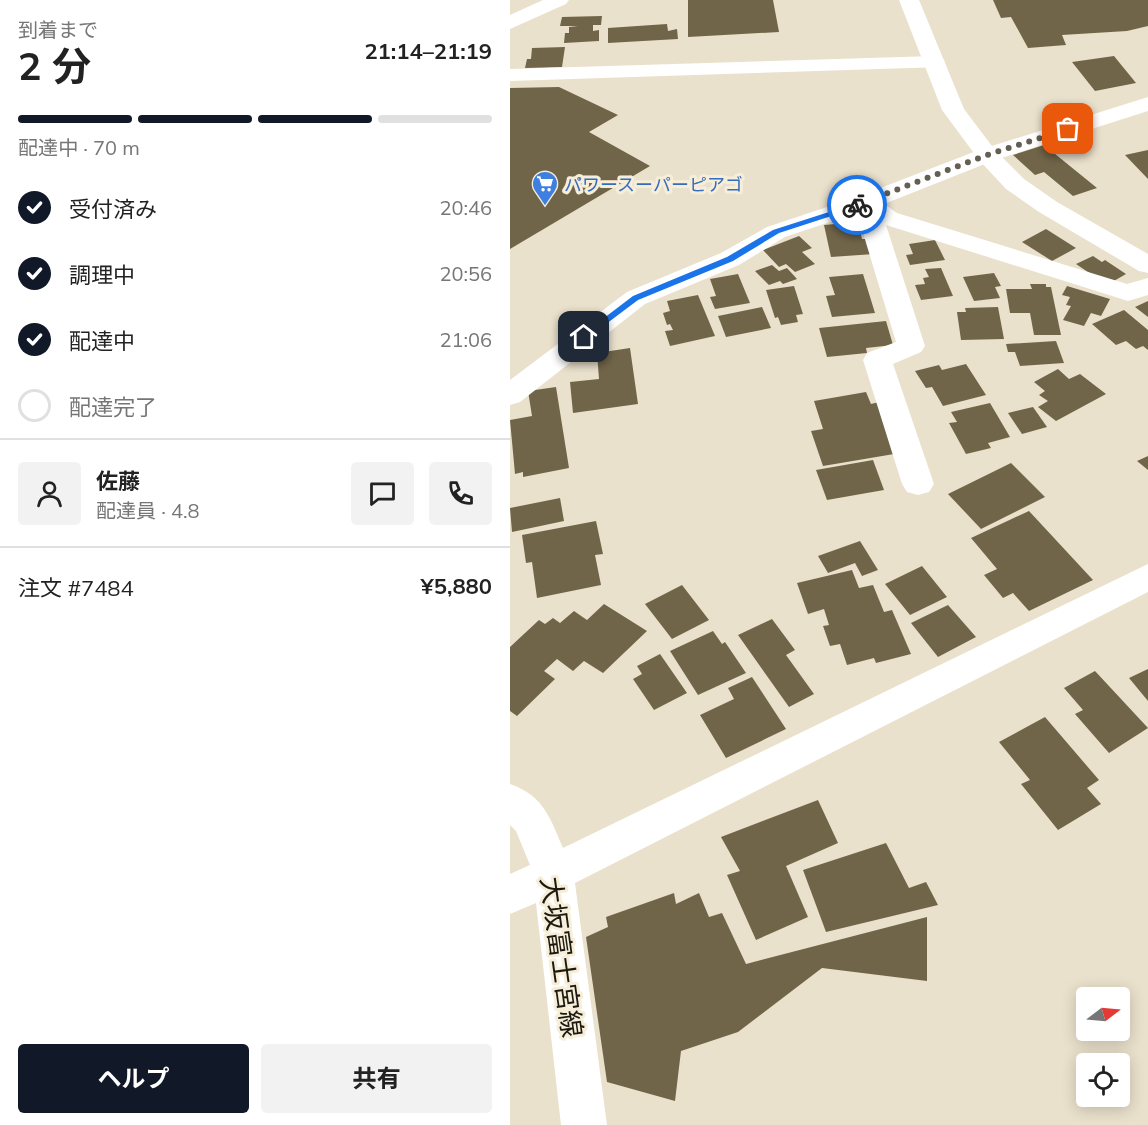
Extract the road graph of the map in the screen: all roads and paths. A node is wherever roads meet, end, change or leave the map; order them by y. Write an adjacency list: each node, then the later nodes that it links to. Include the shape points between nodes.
1 (559, 0): 3 (main road)
2 (909, 0): 4 (main road)
3 (510, 23)
4 (934, 62): 5 (main road); 7 (main road, via 953,110)
5 (510, 75)
6 (1148, 104): 7 (main road)
7 (987, 155): 8 (main road); 9 (main road, via 1015,184 1048,207)
8 (866, 202): 10 (main road, via 888,218 1128,293); 11 (main road, via 776,232 730,259 636,298); 12 (main road, via 911,346 877,360)
9 (1148, 265)
10 (1148, 286)
11 (510, 395)
12 (918, 484)
13 (1148, 577): 15 (main road)
14 (510, 801): 15 (main road, 大坂富士宮線, via 531,819)
15 (553, 872): 16 (main road); 17 (main road, 大坂富士宮線)
16 (510, 895)
17 (584, 1125)

